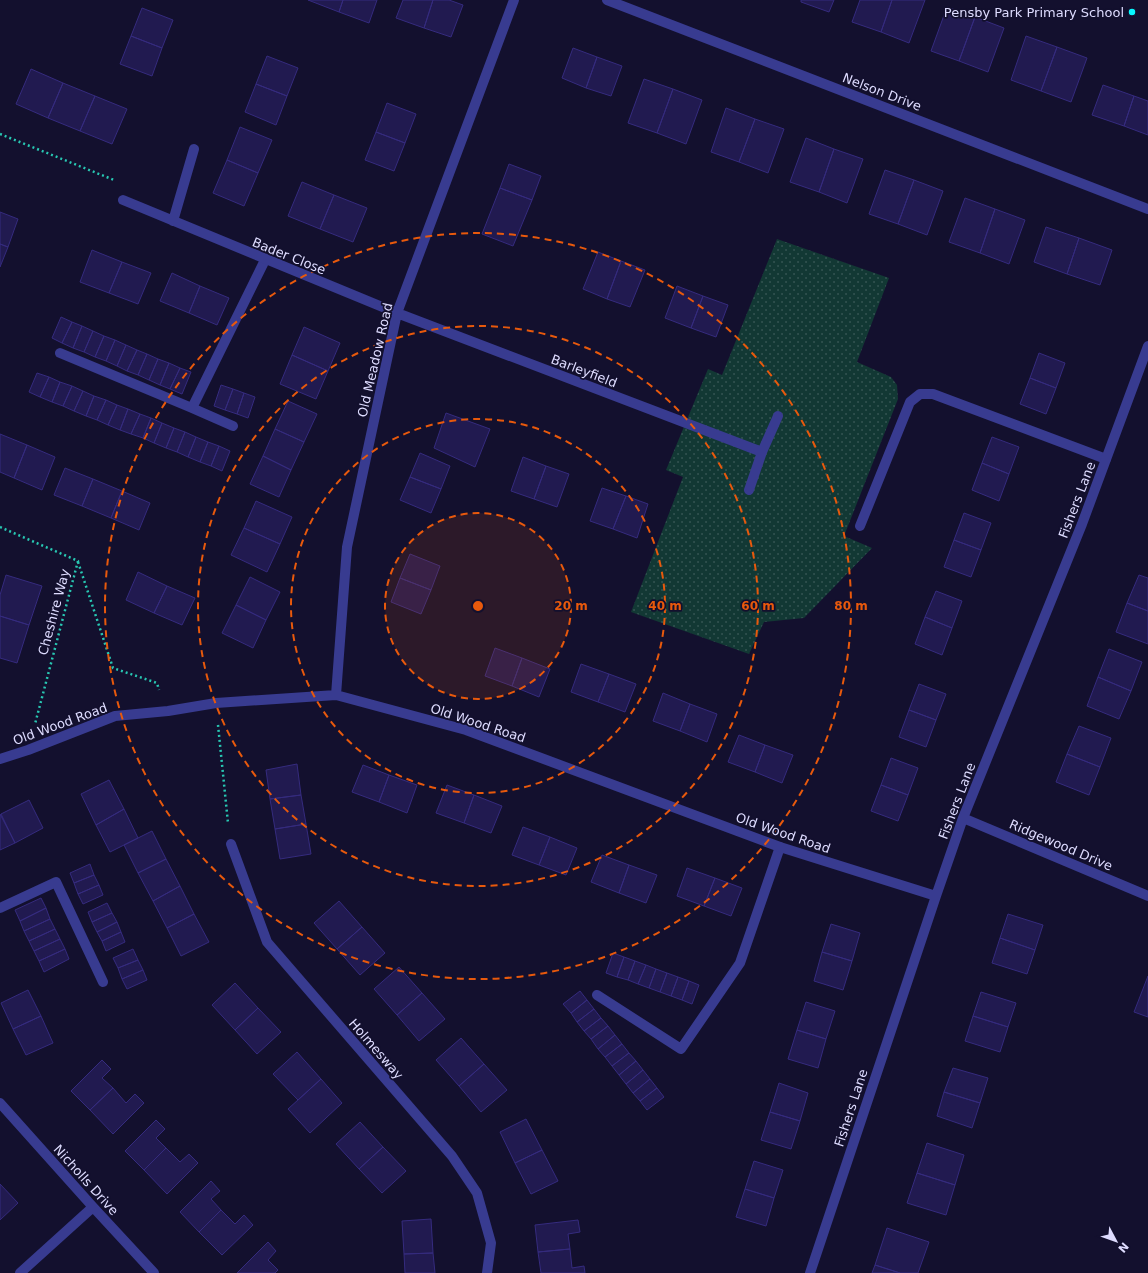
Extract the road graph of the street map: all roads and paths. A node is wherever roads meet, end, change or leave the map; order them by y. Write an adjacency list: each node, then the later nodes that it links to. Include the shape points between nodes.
1 (514, 0): 9 (street, Old Meadow Road)
2 (607, 0): 6 (street, Nelson Drive)
3 (0, 134): 5 (path, via 130,186)
4 (194, 149): 7 (street)
5 (123, 200): 7 (street, Bader Close)
6 (1148, 209)
7 (173, 221): 8 (street, Bader Close)
8 (265, 260): 9 (street, Bader Close); 12 (street)
9 (397, 313): 15 (street, Barleyfield); 21 (street, Old Meadow Road, via 348,547)
10 (1148, 346): 16 (street, Fishers Lane)
11 (60, 353): 12 (street)
12 (192, 408): 14 (street)
13 (778, 416): 15 (street)
14 (233, 426)
15 (762, 452): 17 (street)
16 (1106, 459): 18 (street, via 933,394 920,394 910,402); 26 (street, Fishers Lane)
17 (749, 490)
18 (860, 526)
19 (0, 527): 20 (path, Cheshire Way)
20 (78, 561): 23 (path, via 113,668 157,683); 24 (path, Cheshire Way)
21 (336, 695): 22 (street, Old Wood Road); 28 (street, Old Wood Road, via 466,730)
22 (216, 703): 23 (street, Old Wood Road); 27 (path)
23 (168, 711): 24 (street, Old Wood Road, via 116,716)
24 (28, 750): 25 (street, Old Wood Road)
25 (0, 759)
26 (963, 818): 29 (street, Fishers Lane); 30 (street, Ridgewood Drive)
27 (230, 844): 38 (street, Holmesway, via 267,942 452,1156 477,1193 491,1243)
28 (780, 847): 29 (street, Old Wood Road); 33 (street, via 740,963 681,1049)
29 (936, 896): 39 (street, Fishers Lane)
30 (1148, 896)
31 (0, 908): 32 (street, via 56,882)
32 (103, 982)
33 (597, 995)
34 (0, 1103): 35 (street, Nicholls Drive)
35 (93, 1207): 36 (street); 37 (street, Nicholls Drive)
36 (20, 1273)
37 (154, 1273)
38 (487, 1273)
39 (810, 1273)

